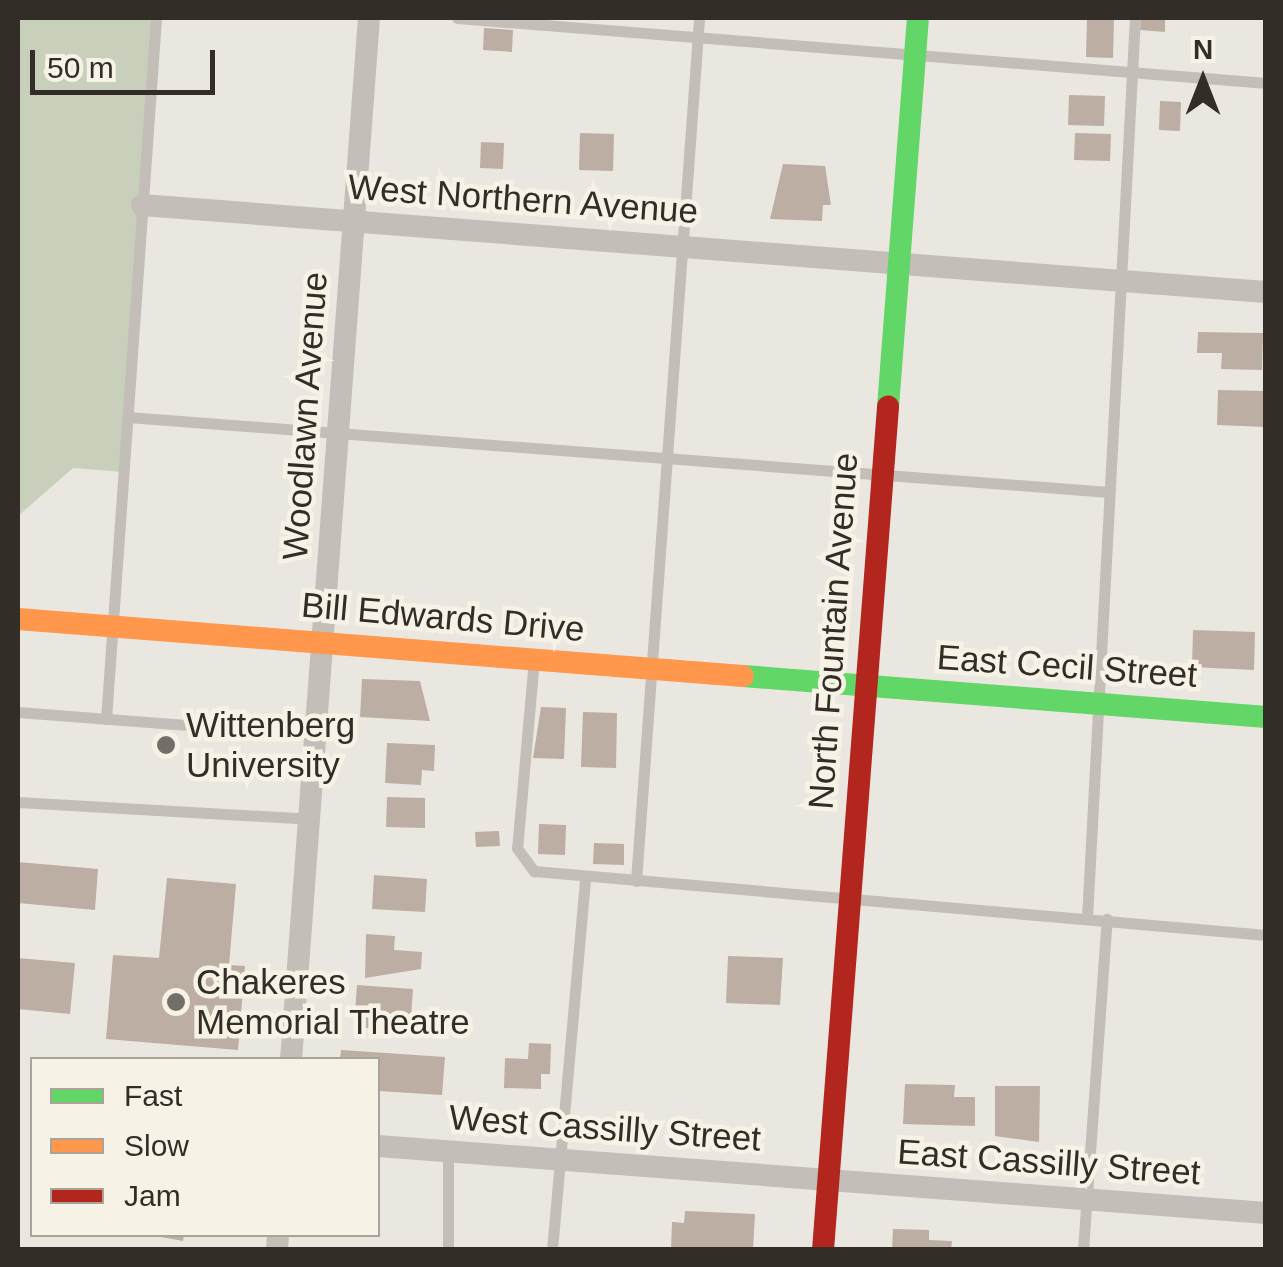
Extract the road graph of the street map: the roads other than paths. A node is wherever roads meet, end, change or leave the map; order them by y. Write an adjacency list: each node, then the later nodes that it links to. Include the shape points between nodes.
1 (156, 18): 11 (lane)
2 (369, 18): 12 (street, Woodlawn Avenue)
3 (457, 18): 7 (lane)
4 (699, 18): 7 (lane)
5 (918, 18): 8 (street, North Fountain Avenue)
6 (1135, 18): 9 (lane)
7 (698, 36): 8 (lane); 13 (lane)
8 (915, 55): 9 (lane); 14 (street, North Fountain Avenue)
9 (1132, 71): 10 (lane); 15 (lane)
10 (1266, 83)
11 (142, 204): 12 (street, West Northern Avenue); 17 (lane)
12 (354, 221): 13 (street, West Northern Avenue); 18 (street, Woodlawn Avenue)
13 (682, 246): 14 (street, West Northern Avenue); 19 (lane)
14 (899, 264): 15 (street, West Northern Avenue); 20 (street, North Fountain Avenue)
15 (1124, 286): 16 (street, West Northern Avenue); 21 (lane)
16 (1266, 292)
17 (128, 417): 18 (lane); 23 (lane)
18 (339, 431): 19 (lane); 24 (street, Woodlawn Avenue)
19 (664, 457): 20 (lane); 26 (lane)
20 (879, 474): 21 (lane); 27 (street, North Fountain Avenue)
21 (1108, 492): 28 (lane)
22 (18, 619): 23 (street, Bill Edwards Drive)
23 (113, 626): 24 (street, Bill Edwards Drive); 31 (lane)
24 (324, 642): 25 (street, Bill Edwards Drive); 34 (street, Woodlawn Avenue)
25 (534, 659): 26 (street, Bill Edwards Drive); 35 (lane, via 517,856 534,872)
26 (648, 668): 27 (street, Bill Edwards Drive); 36 (lane)
27 (862, 686): 28 (street, East Cecil Street); 37 (street, North Fountain Avenue)
28 (1098, 704): 30 (street, East Cecil Street); 38 (lane)
29 (18, 712): 31 (lane)
30 (1266, 717)
31 (106, 719): 32 (lane)
32 (201, 726)
33 (18, 802): 34 (lane)
34 (310, 820): 41 (street, Woodlawn Avenue)
35 (585, 877): 36 (lane); 44 (lane)
36 (636, 881): 37 (lane)
37 (850, 897): 38 (lane); 45 (street, North Fountain Avenue)
38 (1087, 918): 39 (lane)
39 (1107, 919): 40 (lane); 46 (lane)
40 (1266, 935)
41 (291, 1057)
42 (380, 1146): 43 (street, West Cassilly Street)
43 (448, 1152): 44 (street, West Cassilly Street); 48 (lane)
44 (558, 1160): 45 (street, West Cassilly Street); 49 (lane)
45 (828, 1180): 46 (street, East Cassilly Street); 50 (street, North Fountain Avenue)
46 (1086, 1199): 47 (street, East Cassilly Street); 51 (lane)
47 (1266, 1213)
48 (448, 1250)
49 (552, 1250)
50 (823, 1250)
51 (1083, 1250)

